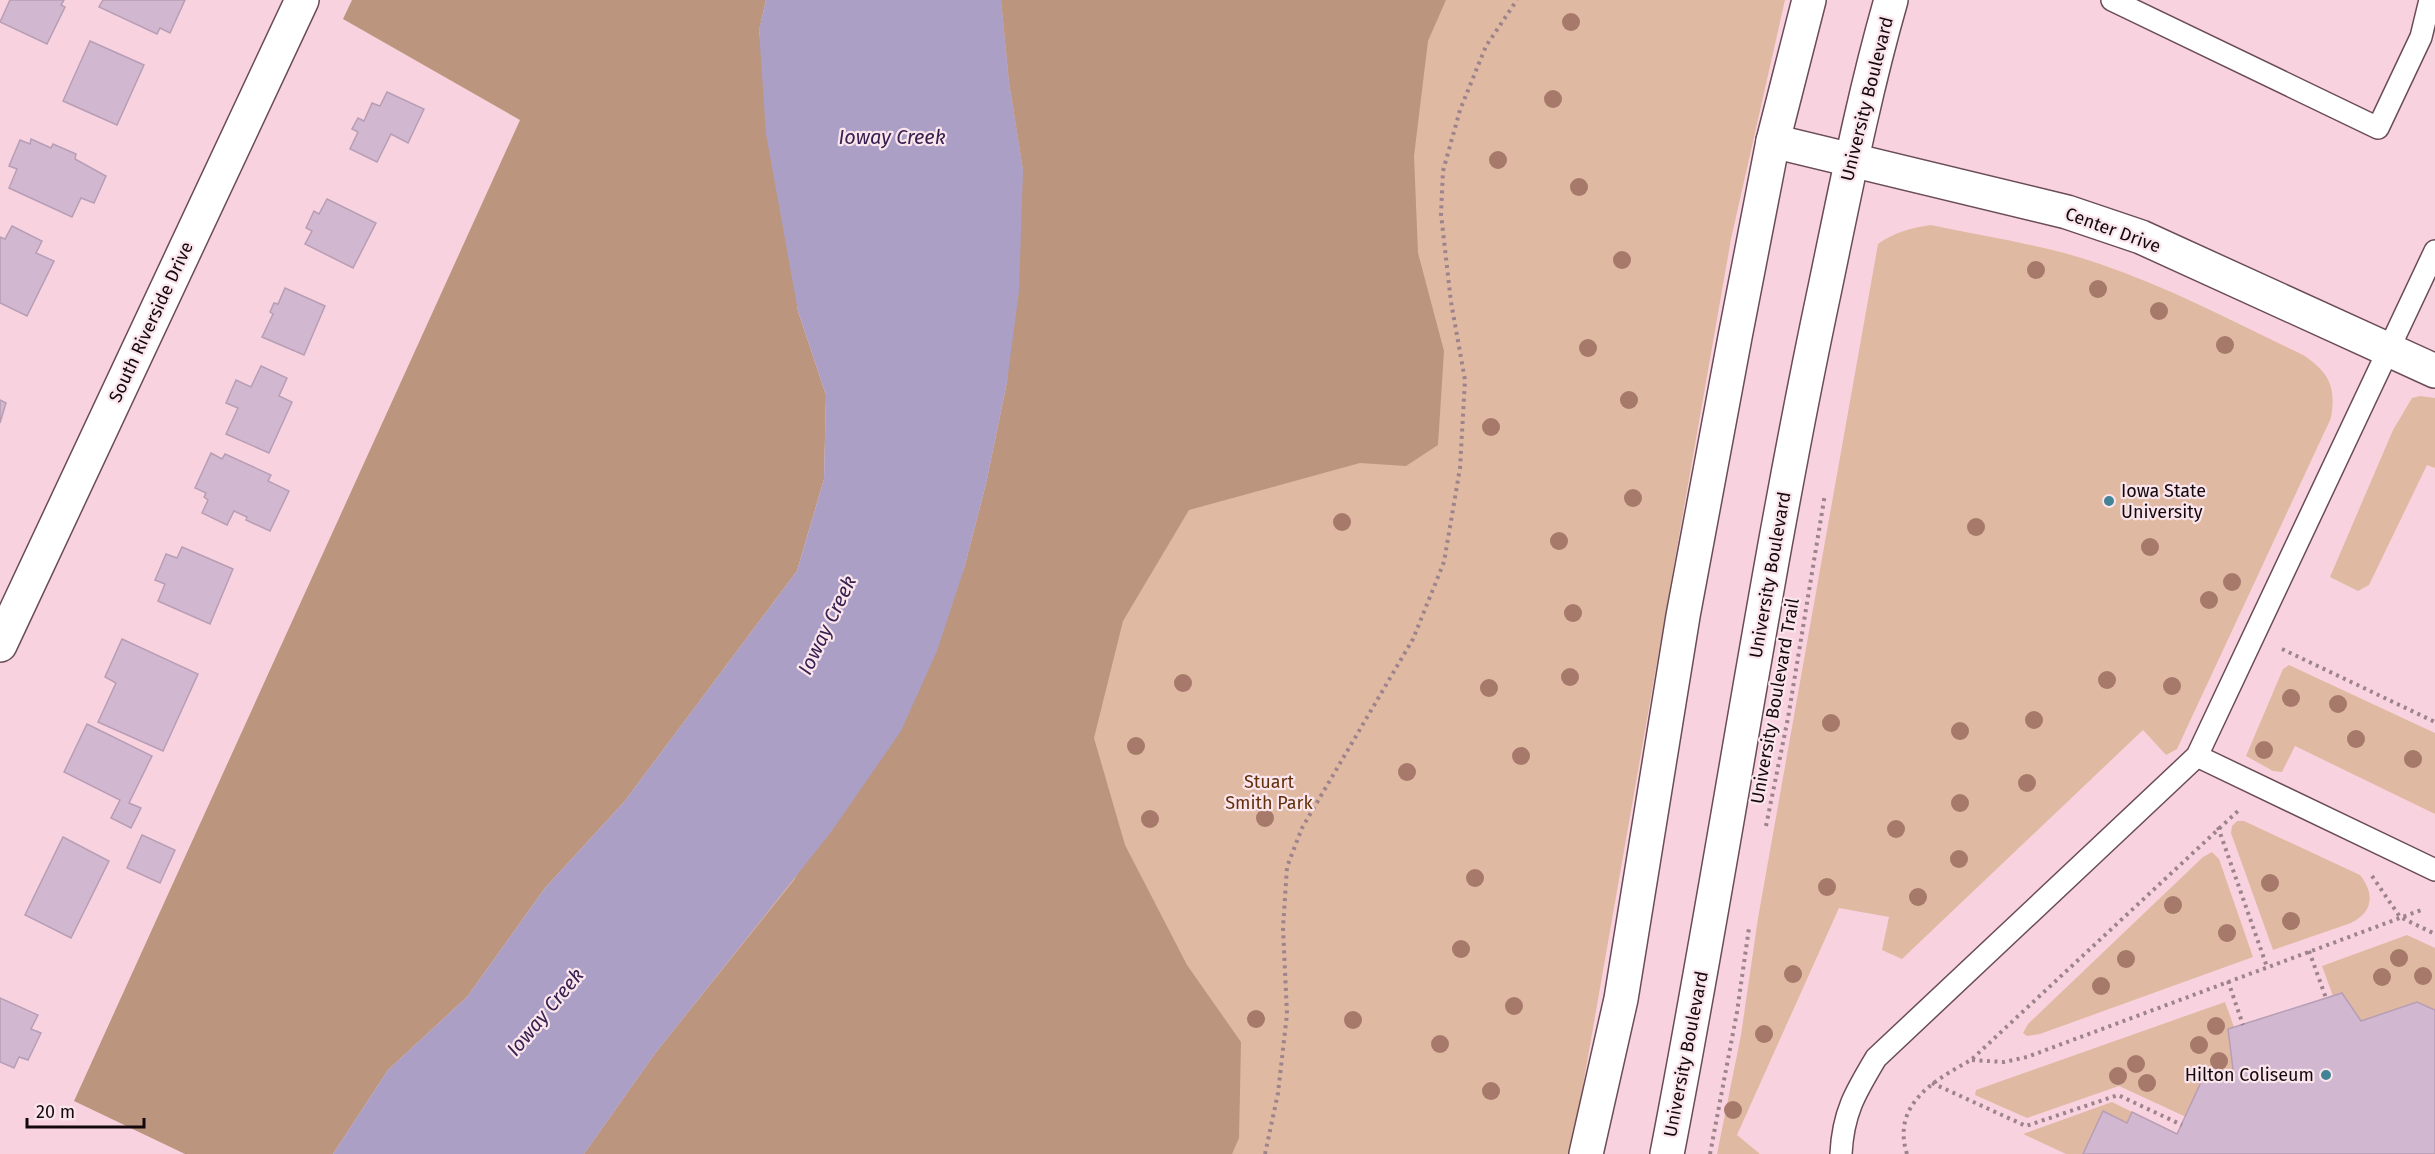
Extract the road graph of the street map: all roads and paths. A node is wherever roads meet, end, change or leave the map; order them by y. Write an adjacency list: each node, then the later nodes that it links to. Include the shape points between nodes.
1 (302, 0): 13 (main road, South Riverside Drive)
2 (1517, 0): 35 (path, via 1486,46 1460,110 1443,171 1441,214 1465,380 1460,468 1444,562 1413,639 1302,828 1287,867 1287,1014 1278,1093)
3 (1809, 0): 7 (main road)
4 (1891, 0): 8 (main road, University Boulevard)
5 (2112, 0): 6 (lane, via 2378,128 2421,37)
6 (2430, 0)
7 (1773, 141): 8 (main road, Center Drive); 36 (main road, via 1683,616 1621,999)
8 (1852, 160): 10 (main road, Center Drive, via 2067,212 2140,237); 37 (main road, University Boulevard, via 1805,380)
9 (2435, 251): 10 (lane)
10 (2389, 349): 11 (main road, Center Drive); 17 (lane)
11 (2435, 371)
12 (1826, 485): 20 (path, University Boulevard Trail)
13 (12, 588): 14 (main road, South Riverside Drive)
14 (0, 645)
15 (2282, 650): 16 (path)
16 (2435, 722)
17 (2197, 756): 21 (lane); 39 (lane, via 1876,1058 1858,1087 1843,1125)
18 (2248, 814): 19 (path, via 2238,809)
19 (2218, 827): 28 (path); 32 (path)
20 (1765, 832)
21 (2435, 870)
22 (2368, 872): 24 (path)
23 (2424, 909): 24 (path)
24 (2400, 917): 26 (path); 27 (path)
25 (1750, 919): 38 (path)
26 (2435, 934)
27 (2309, 951): 28 (path); 30 (path)
28 (2267, 967): 29 (path)
29 (2228, 981): 31 (path); 32 (path, via 2026,1057 2004,1062)
30 (2326, 998)
31 (2243, 1025)
32 (1971, 1060): 33 (path)
33 (1932, 1082): 34 (path, via 2026,1126 2118,1095); 40 (path, via 1919,1095 1906,1121)
34 (2182, 1125)
35 (1265, 1154)
36 (1586, 1154)
37 (1667, 1154)
38 (1710, 1154)
39 (1842, 1154)
40 (1906, 1154)

